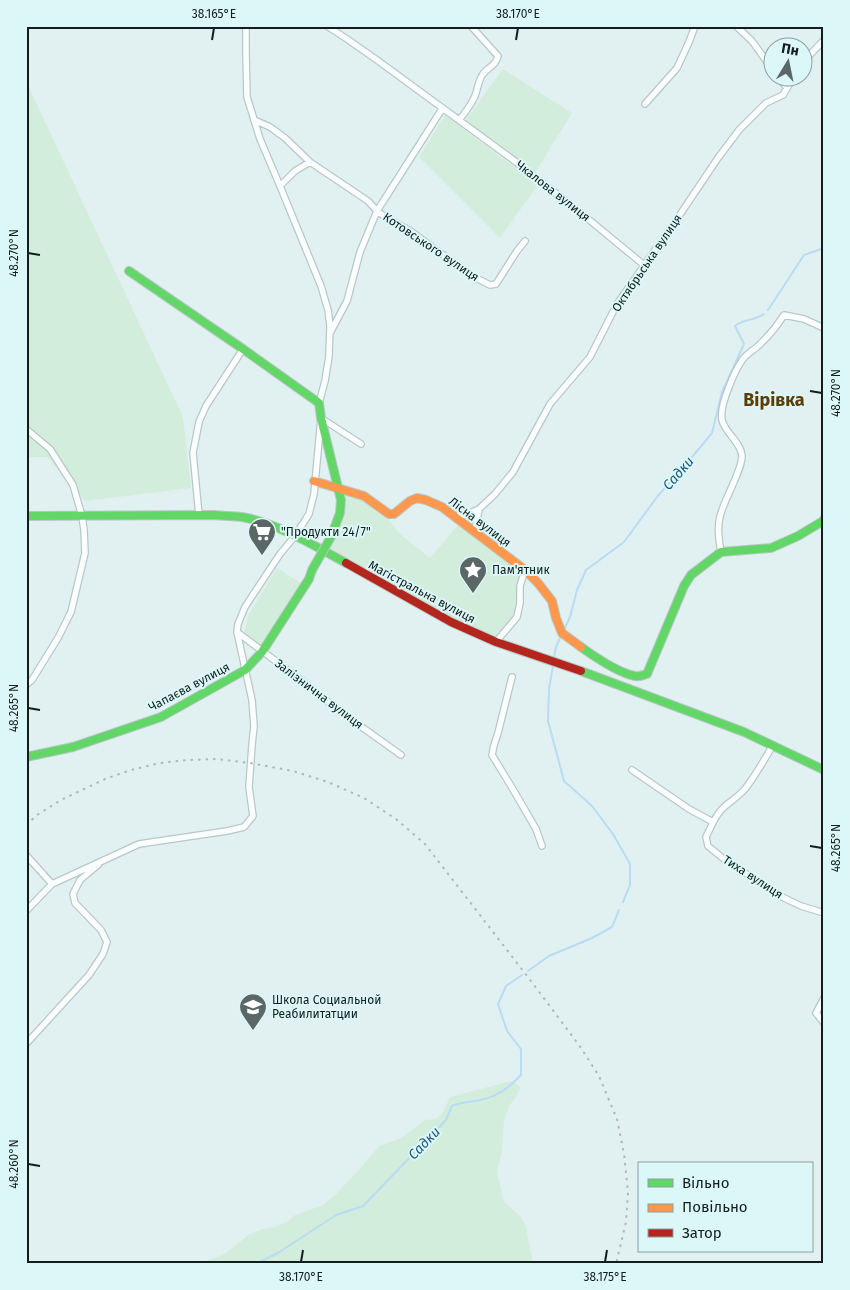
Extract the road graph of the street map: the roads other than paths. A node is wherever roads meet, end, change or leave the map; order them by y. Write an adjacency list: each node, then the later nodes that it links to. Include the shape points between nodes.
1 (246, 26): 12 (street, via 247,97)
2 (326, 26): 11 (street, Чкалова вулиця)
3 (470, 26): 13 (street, via 498,56 496,63 479,80 476,95)
4 (695, 26): 10 (street, via 677,68)
5 (736, 26): 8 (street)
6 (824, 40): 7 (street)
7 (812, 53)
8 (762, 55)
9 (787, 88): 18 (street, Октябрьська вулиця, via 783,94 766,103 739,130)
10 (646, 104)
11 (442, 109): 13 (street, Чкалова вулиця); 16 (street)
12 (254, 120): 14 (street, Котовського вулиця, via 285,138); 15 (street)
13 (459, 120): 18 (street, Чкалова вулиця)
14 (310, 162): 15 (street); 16 (street, Котовського вулиця, via 368,201)
15 (280, 186): 21 (street, via 321,286)
16 (377, 211): 17 (street, Котовського вулиця, via 490,285 496,284); 21 (street, via 360,252 347,301)
17 (525, 242)
18 (644, 265): 29 (street, Октябрьська вулиця, via 616,304 590,357 550,404 513,472)
19 (129, 271): 22 (street)
20 (824, 328): 37 (street, via 784,315 766,338 742,360 731,382 722,405 722,419 742,456 719,518)
21 (330, 334): 23 (street, via 325,382)
22 (243, 349): 23 (street); 30 (street, via 199,422 193,454)
23 (319, 403): 24 (street)
24 (321, 418): 26 (street); 27 (street); 28 (street, Чапаєва вулиця)
25 (26, 429): 32 (street, via 50,449 73,485)
26 (361, 444)
27 (314, 482): 28 (street); 36 (street, via 309,514)
28 (338, 488): 33 (street, Лісна вулиця, via 364,496 391,515 417,498); 41 (street, Чапаєва вулиця, bridge, via 340,513 331,536 309,579)
29 (479, 509): 33 (street, via 466,516); 35 (street)
30 (200, 515): 32 (street, Магістральна вулиця); 36 (street, Магістральна вулиця, via 242,517)
31 (26, 516): 32 (street, Магістральна вулиця)
32 (82, 516): 44 (street, via 85,554 71,612 58,638)
33 (453, 516): 35 (street, Лісна вулиця)
34 (824, 519): 37 (street, via 771,548)
35 (475, 531): 38 (street, Лісна вулиця)
36 (295, 536): 39 (street, via 245,607); 40 (street, Магістральна вулиця, via 451,622)
37 (721, 552): 38 (street, Лісна вулиця, via 691,575 647,674 637,677 591,654 562,633 552,601)
38 (526, 570): 40 (street, via 520,586 517,617)
39 (237, 632): 41 (street, Залізнична вулиця); 42 (street)
40 (496, 642): 45 (street, Магістральна вулиця, via 674,704)
41 (262, 652): 42 (street, Чапаєва вулиця); 46 (street, Залізнична вулиця)
42 (245, 670): 47 (street, Чапаєва вулиця, via 161,717 73,747); 53 (street, via 254,726 249,787 253,816 244,827 139,844)
43 (512, 677): 51 (street, via 492,755 532,821)
44 (26, 685)
45 (773, 745): 49 (street, Магістральна вулиця); 50 (street, Тиха вулиця, via 744,790 723,808)
46 (401, 755)
47 (26, 757)
48 (632, 770): 50 (street)
49 (824, 770)
50 (713, 822): 56 (street, Тиха вулиця, via 706,838 708,846 725,860 780,896)
51 (542, 846)
52 (26, 855): 54 (street)
53 (106, 859): 54 (street); 59 (street, via 80,880 73,894 75,903 101,930 107,942 103,954)
54 (52, 884): 55 (street)
55 (26, 911)
56 (824, 913)
57 (824, 998): 58 (street, via 816,1013)
58 (824, 1023)
59 (26, 1044)

